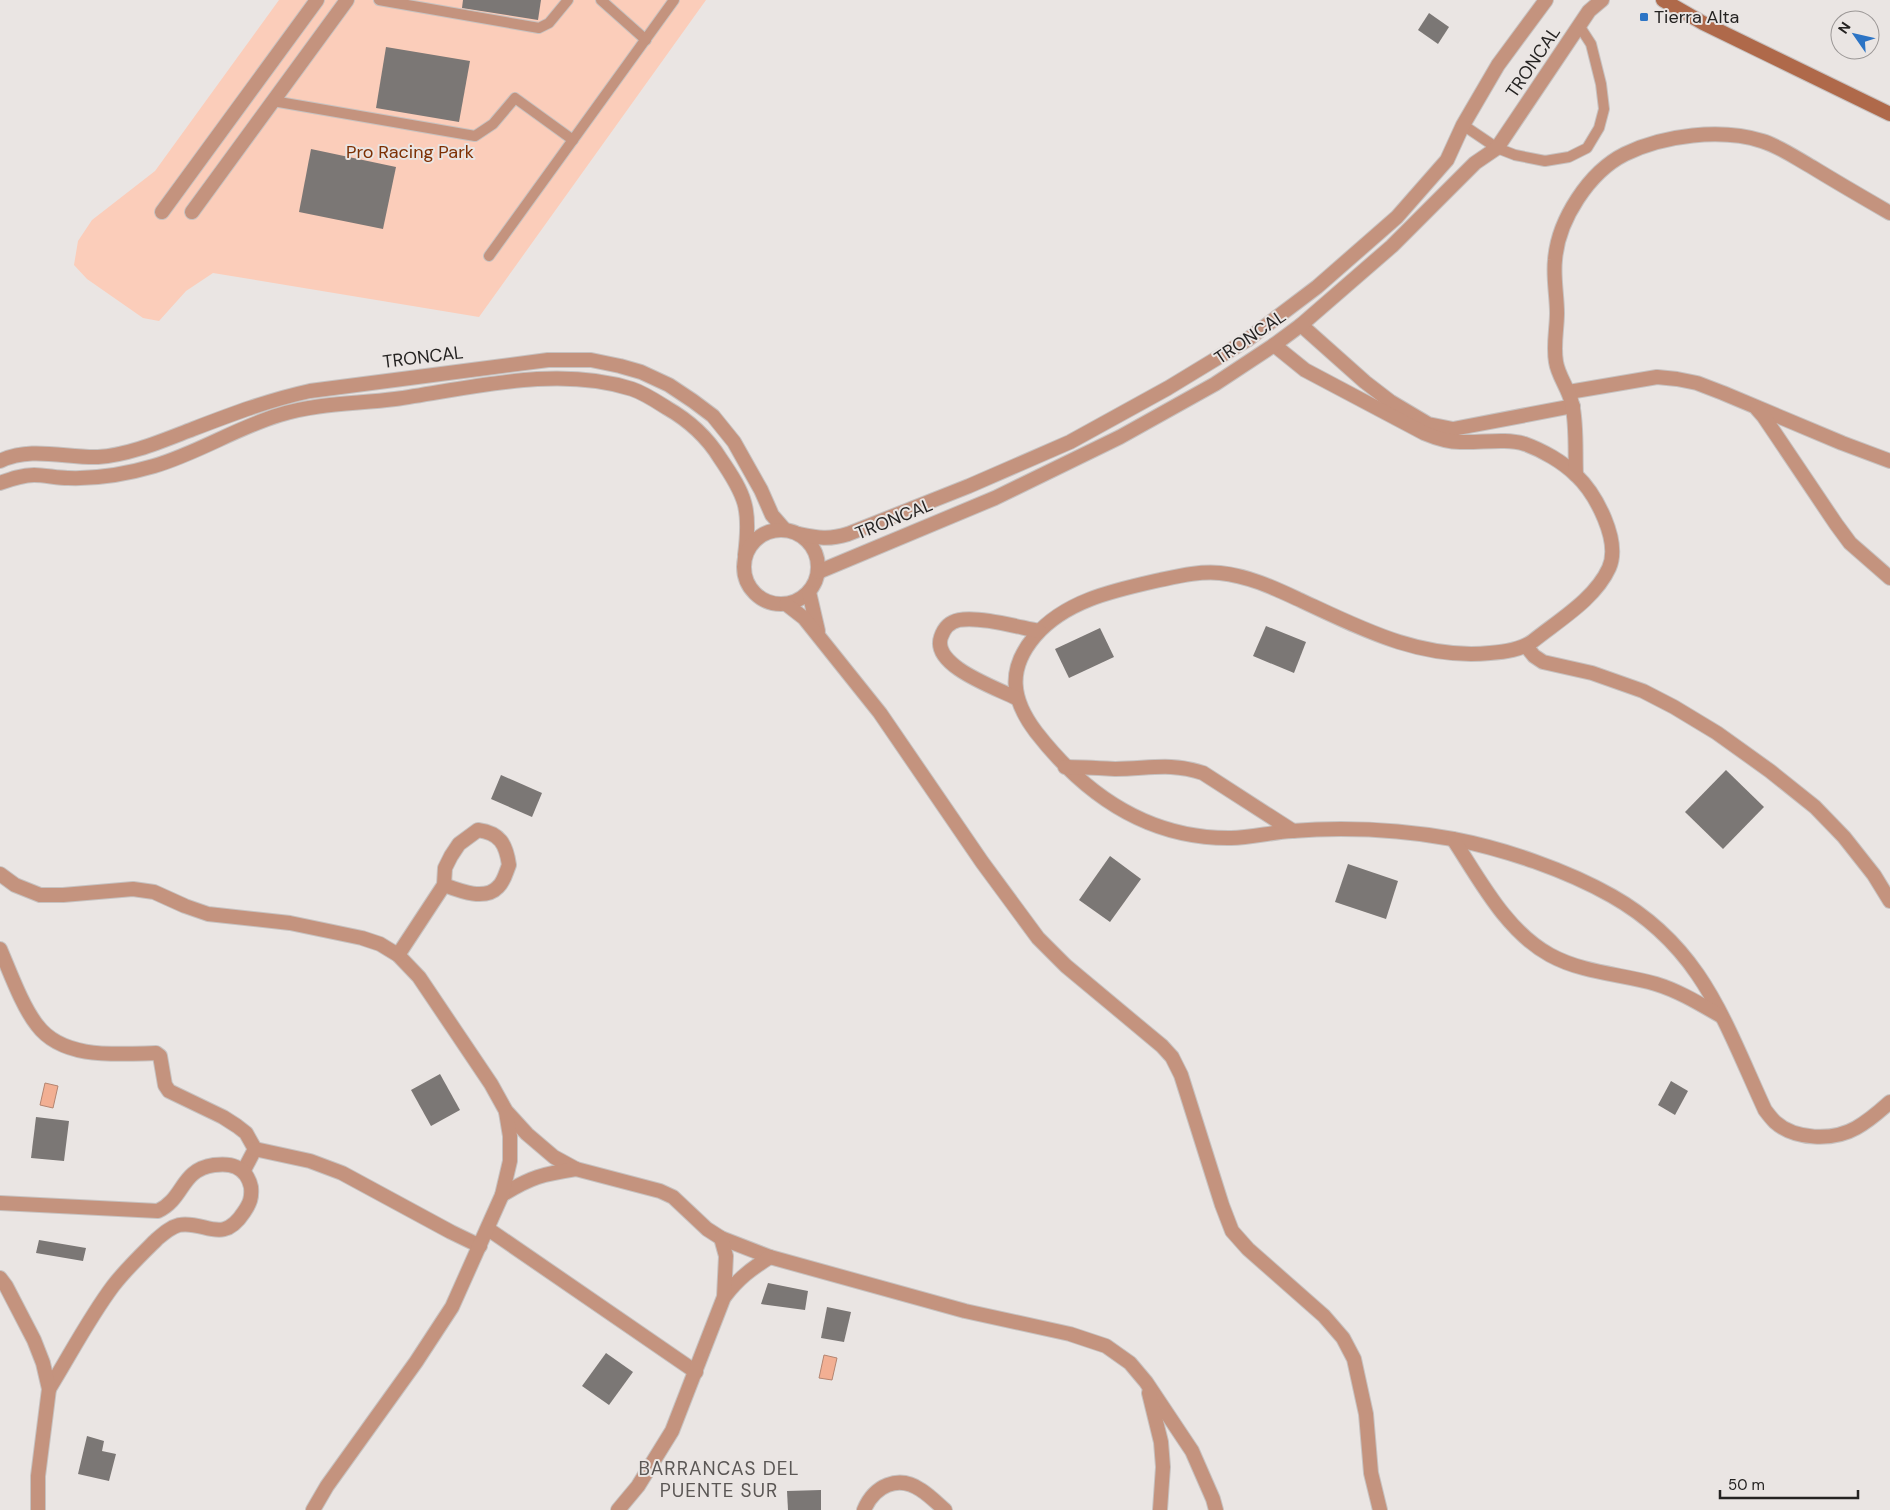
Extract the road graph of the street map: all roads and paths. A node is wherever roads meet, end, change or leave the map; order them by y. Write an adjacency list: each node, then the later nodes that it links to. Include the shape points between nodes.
1 (317, 0): 17 (street)
2 (347, 0): 12 (street)
3 (379, 0): 4 (lane, via 539,28 549,24)
4 (568, 0)
5 (601, 0): 11 (lane)
6 (674, 0): 11 (lane)
7 (1546, 0): 14 (street, TRONCAL, via 1498,66)
8 (1602, 0): 10 (street, TRONCAL, via 1589,11)
9 (1663, 0): 13 (main road, via 1703,23)
10 (1580, 27): 16 (street, TRONCAL); 16 (lane, via 1591,44 1604,109 1587,148 1568,157 1545,161)
11 (646, 40): 15 (lane)
12 (273, 101): 15 (lane, via 475,136 493,124 515,98); 18 (street)
13 (1890, 114)
14 (1463, 125): 16 (lane); 31 (street, TRONCAL, via 1447,160 1397,217 1317,287 1247,340 1070,442 969,486 833,539)
15 (573, 140): 20 (lane)
16 (1497, 148): 21 (street, TRONCAL, via 1475,163 1392,246)
17 (162, 212)
18 (192, 212)
19 (1890, 213): 23 (street, via 1786,152 1745,136 1701,134 1624,154 1605,167 1582,192 1557,242 1555,354 1556,365)
20 (489, 256)
21 (1301, 325): 22 (street, TRONCAL); 25 (street, via 1365,382 1428,424 1454,429)
22 (1274, 345): 28 (street, via 1305,370 1424,433 1458,442 1522,444 1538,450); 33 (street, TRONCAL, via 1215,384 1054,470)
23 (1569, 392): 24 (street, via 1657,377 1697,383); 25 (street)
24 (1753, 405): 27 (street); 34 (street, via 1850,543)
25 (1573, 406): 28 (street)
26 (0, 461): 30 (street, TRONCAL, via 26,453 99,457 123,452 283,396 310,391 548,360 591,360 634,370 668,384 713,416 734,442 772,515)
27 (1890, 461)
28 (1576, 475): 39 (street, via 1596,504 1609,531 1612,546 1610,567 1583,601)
29 (0, 483): 32 (street, TRONCAL, via 34,475 98,477 153,466 279,415 316,406 380,401 537,378 581,379 634,390 681,416 714,449 744,497 749,528)
30 (785, 530): 31 (street, TRONCAL); 32 (street, TRONCAL, via 761,535)
31 (799, 534): 33 (street, via 814,550)
32 (746, 555): 36 (street, TRONCAL, via 744,568 752,591 774,604)
33 (818, 572): 35 (street)
34 (1890, 578)
35 (809, 592): 36 (street); 38 (street)
36 (786, 604): 38 (street, via 804,618)
37 (1039, 631): 39 (street, via 1066,610 1083,602 1159,580 1198,573 1220,573 1263,583 1380,636 1429,650 1483,654); 40 (street, via 1023,651 1016,670); 40 (street, via 976,620 960,620 944,628 940,641 943,656 956,668)
38 (821, 641): 75 (street, via 880,713 1038,938 1172,1057 1182,1075 1232,1231 1324,1316 1343,1338 1354,1359 1366,1414 1371,1473)
39 (1526, 646): 46 (street, via 1543,662 1592,673 1643,691 1717,733 1815,807 1856,852)
40 (1016, 698): 41 (street, via 1028,721)
41 (1065, 766): 42 (street, via 1116,769 1174,766 1189,769 1203,773); 42 (street, via 1110,804 1155,826 1193,836 1232,838)
42 (1293, 831): 43 (street, via 1372,830)
43 (1453, 839): 49 (street, via 1551,867 1635,910 1664,933 1690,962 1704,981); 49 (street, via 1510,921 1549,955 1569,964 1656,984)
44 (0, 874): 48 (street, via 15,885 40,895 133,889 154,892 208,914 290,923 362,938)
45 (444, 885): 45 (street, via 445,868 464,840 478,830 499,838 505,847 509,865 498,888 485,894 472,894); 48 (street)
46 (1890, 901)
47 (0, 949): 52 (street, via 31,1016 46,1035 83,1051 156,1053 160,1056 169,1091 237,1126 246,1133)
48 (398, 955): 51 (street, via 419,976)
49 (1721, 1016): 50 (street, via 1765,1110 1775,1122 1786,1128 1819,1137 1838,1134 1856,1129)
50 (1890, 1102)
51 (506, 1111): 53 (street, via 554,1157); 55 (street, via 510,1161)
52 (255, 1149): 54 (street); 61 (street, via 310,1161 342,1173)
53 (576, 1169): 55 (street, via 543,1174); 60 (street, via 660,1190 682,1204)
54 (244, 1170): 57 (street, via 221,1164 194,1171 170,1203); 58 (street, via 250,1182 250,1202 232,1226 216,1230 181,1225)
55 (502, 1195): 59 (street)
56 (0, 1203): 57 (street)
57 (158, 1211): 58 (street)
58 (172, 1228): 67 (street, via 130,1266 113,1287)
59 (488, 1229): 61 (street); 65 (street)
60 (721, 1238): 62 (street); 64 (street, via 726,1256)
61 (480, 1246): 69 (street, via 452,1307)
62 (770, 1257): 64 (street, via 737,1280); 66 (street, via 965,1311 1090,1340 1106,1346 1130,1363)
63 (0, 1278): 67 (street, via 34,1340 44,1363)
64 (724, 1297): 65 (street)
65 (696, 1372): 70 (street, via 672,1432 638,1486)
66 (1146, 1382): 73 (street, via 1161,1442); 74 (street, via 1192,1451)
67 (49, 1389): 68 (street, via 38,1476)
68 (38, 1510)
69 (313, 1510)
70 (618, 1510)
71 (864, 1510): 72 (street, via 872,1495 894,1482 908,1483 921,1490)
72 (945, 1510)
73 (1160, 1510)
74 (1216, 1510)
75 (1380, 1510)

